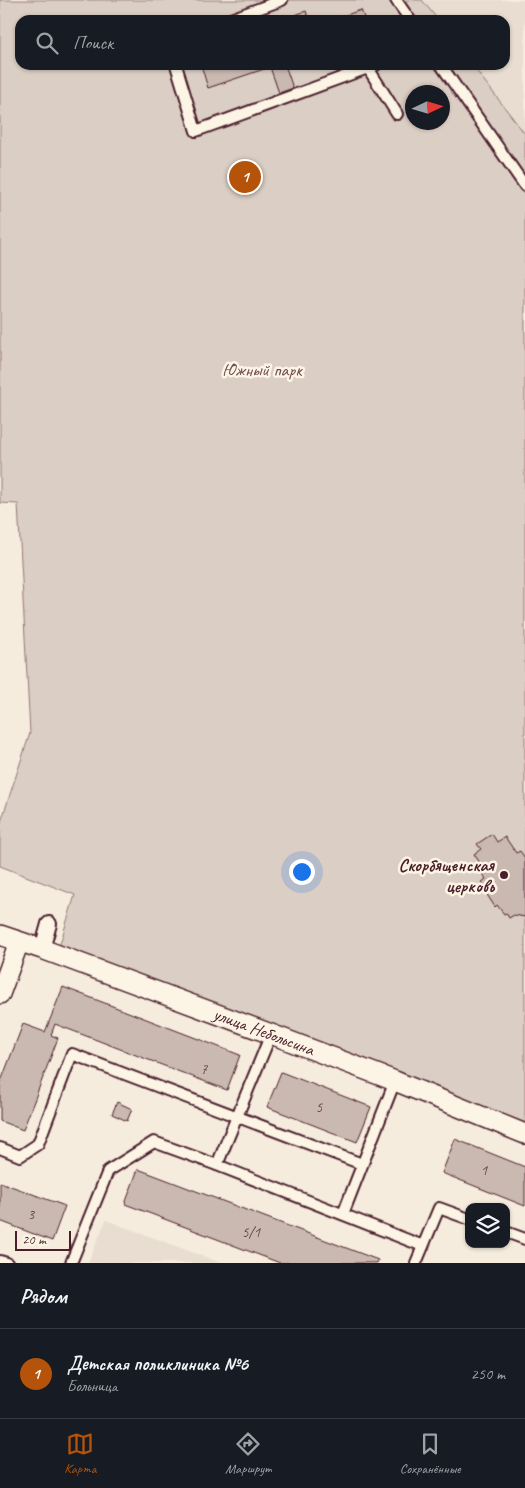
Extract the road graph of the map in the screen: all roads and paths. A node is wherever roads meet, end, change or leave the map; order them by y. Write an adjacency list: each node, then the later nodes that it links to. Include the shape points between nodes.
1 (282, 0): 3 (lane)
2 (396, 0): 4 (lane)
3 (242, 15)
4 (406, 15)
5 (178, 70): 6 (lane, via 196,131)
6 (364, 70)
7 (374, 70): 9 (lane)
8 (444, 70): 10 (lane)
9 (397, 114)
10 (525, 186)
11 (50, 924): 14 (street)
12 (0, 935): 13 (street, улица Небольсина)
13 (19, 942): 14 (street, улица Небольсина); 15 (street)
14 (42, 949): 16 (street, улица Небольсина)
15 (0, 994)
16 (271, 1034): 17 (street, улица Небольсина); 18 (lane)
17 (395, 1081): 19 (street, улица Небольсина); 21 (lane)
18 (236, 1116): 20 (lane, via 72,1054 38,1144 20,1156); 21 (lane); 22 (lane)
19 (525, 1134)
20 (0, 1148)
21 (362, 1164): 23 (lane)
22 (217, 1165): 23 (lane); 30 (lane, via 154,1142 108,1171)
23 (343, 1214): 27 (lane)
24 (465, 1218): 27 (lane, via 439,1208)
25 (510, 1233): 26 (lane)
26 (525, 1239)
27 (423, 1246): 31 (lane)
28 (0, 1261): 29 (lane)
29 (7, 1263)
30 (71, 1263)
31 (416, 1263)

